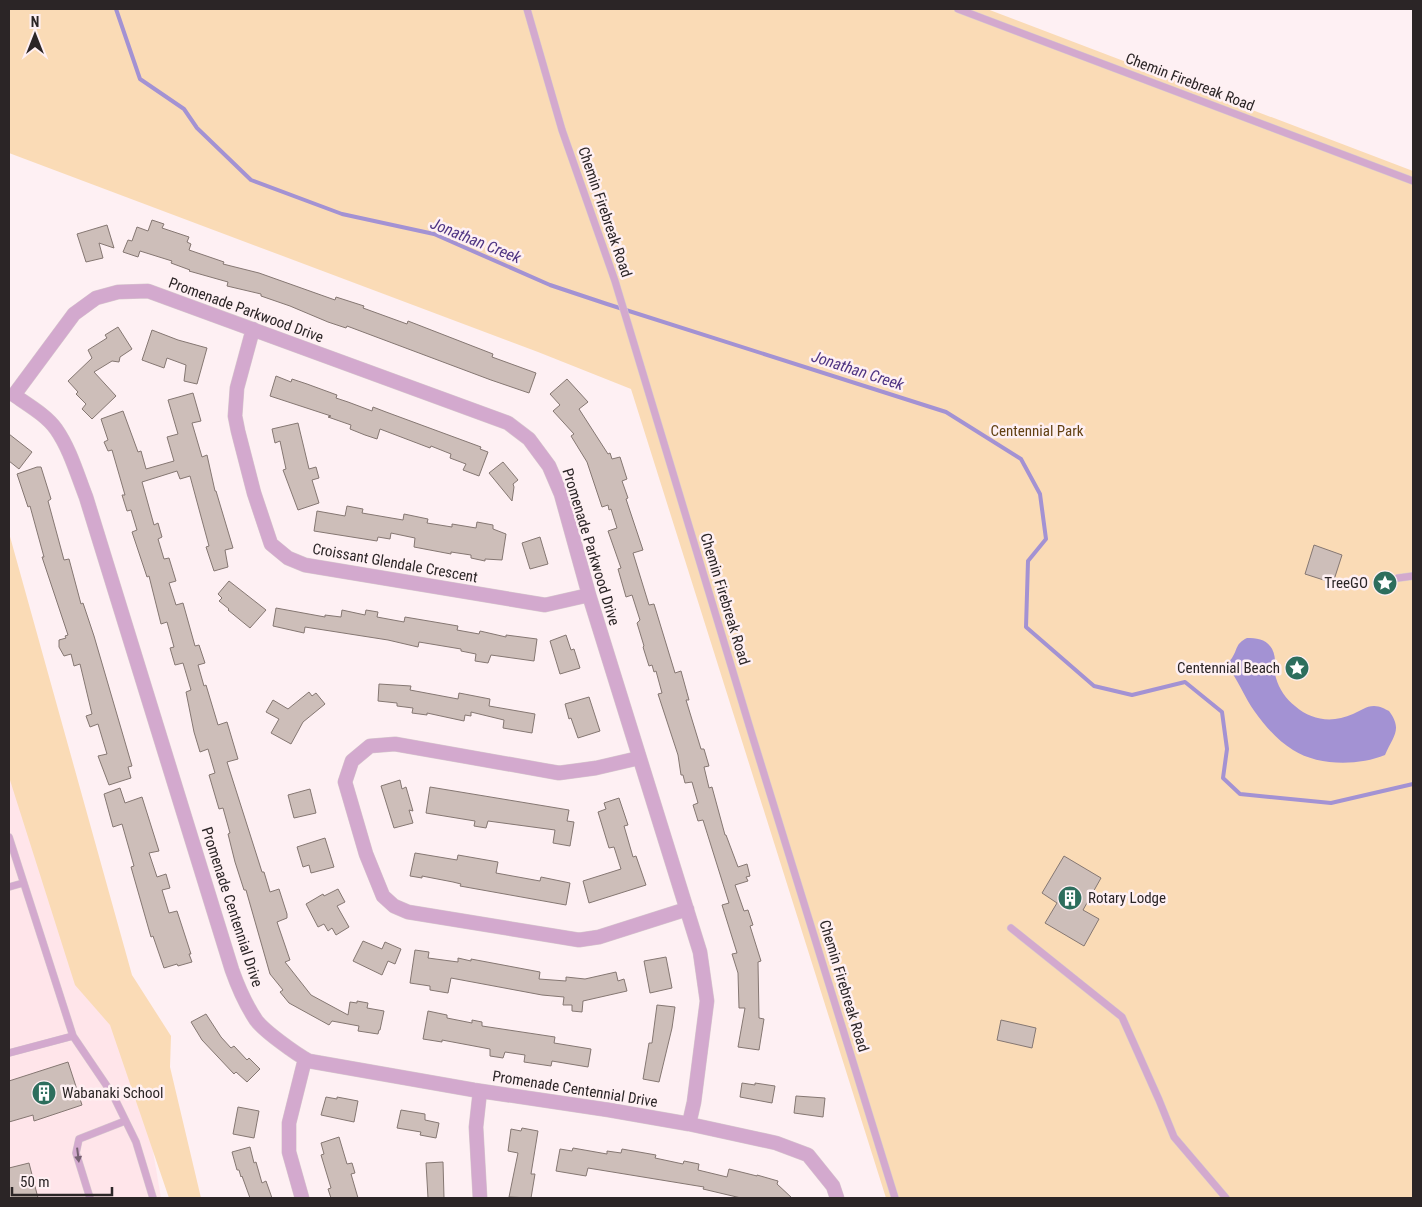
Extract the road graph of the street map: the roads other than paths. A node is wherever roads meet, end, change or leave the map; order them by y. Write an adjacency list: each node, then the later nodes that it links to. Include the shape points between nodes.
1 (527, 9): 26 (lane, Chemin Firebreak Road, via 562,130 615,281)
2 (958, 9): 3 (lane, Chemin Firebreak Road)
3 (1413, 181)
4 (253, 329): 5 (street, Promenade Parkwood Drive, via 148,291 118,292 96,298 74,314); 8 (street, Promenade Parkwood Drive, via 508,423 529,439 550,466); 8 (street, Croissant Glendale Crescent, via 237,388 235,416 271,544 288,558 304,565 545,605)
5 (14, 394): 17 (street, Promenade Centennial Drive, via 55,428 68,450 86,497 237,985 257,1021)
6 (1413, 576): 7 (lane)
7 (1398, 578)
8 (589, 595): 9 (street, Promenade Parkwood Drive)
9 (639, 758): 13 (street, Promenade Parkwood Drive); 13 (street, via 559,773 395,744 370,746 352,761 345,782 366,854 383,896 408,912 578,940 599,937)
10 (9, 837): 11 (lane)
11 (23, 883): 12 (lane); 15 (lane)
12 (9, 887)
13 (687, 909): 20 (street, Promenade Parkwood Drive, via 700,952 707,1002)
14 (1011, 928): 27 (lane, via 1122,1017 1174,1137)
15 (74, 1036): 16 (lane); 19 (lane, via 113,1096)
16 (9, 1053)
17 (305, 1059): 18 (street, Promenade Centennial Drive); 23 (street, via 289,1124 289,1152)
18 (480, 1091): 20 (street, Promenade Centennial Drive); 24 (street, via 476,1127)
19 (125, 1121): 21 (lane, one-way to 21, via 79,1139 76,1153); 22 (lane, via 136,1142)
20 (689, 1124): 25 (street, Promenade Centennial Drive, via 776,1143 808,1155 833,1186)
21 (90, 1198)
22 (153, 1198)
23 (302, 1198)
24 (480, 1198)
25 (837, 1198)
26 (896, 1198)
27 (1226, 1198)

